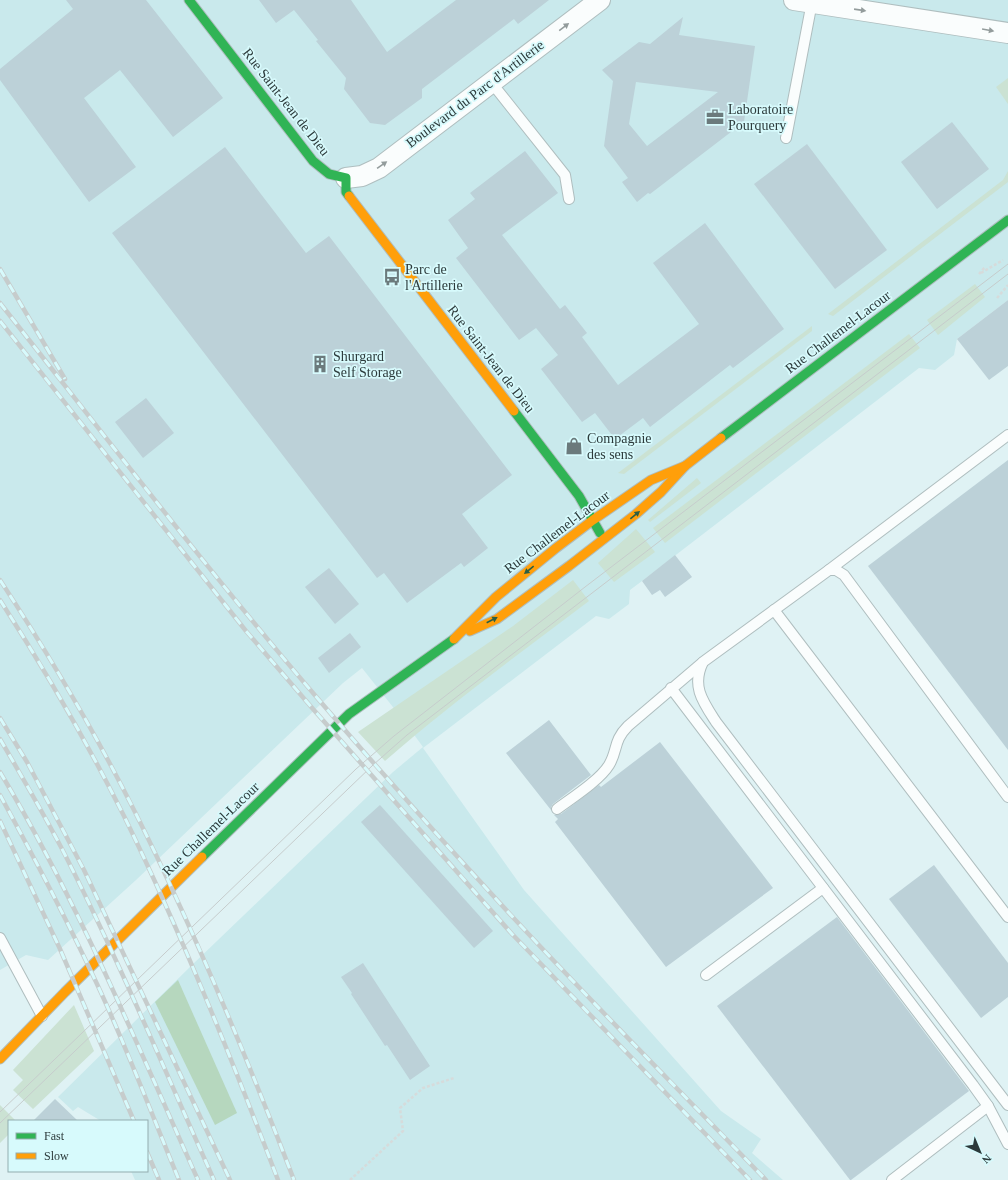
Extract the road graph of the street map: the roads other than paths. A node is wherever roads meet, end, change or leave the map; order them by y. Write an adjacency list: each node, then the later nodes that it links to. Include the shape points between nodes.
1 (189, 0): 7 (street, Rue Saint-Jean de Dieu, via 313,162 328,174)
2 (600, 0): 5 (street, Boulevard du Parc d'Artillerie, one-way to 2)
3 (803, 1): 4 (street, one-way to 4); 6 (lane)
4 (1008, 33)
5 (491, 82): 7 (street, Boulevard du Parc d'Artillerie, one-way to 5, via 362,176 379,168); 8 (lane, via 565,175)
6 (786, 138)
7 (346, 178): 12 (street, Rue Saint-Jean de Dieu, via 346,192 579,496)
8 (569, 199)
9 (1008, 220): 11 (street, Rue Challemel-Lacour)
10 (1008, 435): 14 (lane)
11 (685, 466): 12 (street, Rue Challemel-Lacour, via 652,480); 13 (street, Rue Challemel-Lacour, one-way to 11, via 661,492)
12 (593, 520): 13 (street, Rue Saint-Jean de Dieu); 16 (street, Rue Challemel-Lacour, one-way to 16, via 496,597)
13 (604, 539): 16 (street, Rue Challemel-Lacour, one-way to 13, via 497,619)
14 (829, 570): 15 (lane); 19 (lane, via 836,570 844,575)
15 (774, 610): 17 (lane); 22 (lane)
16 (457, 637): 25 (street, Rue Challemel-Lacour, via 349,714)
17 (703, 662): 18 (lane); 27 (lane, via 698,672 697,684 716,722)
18 (671, 688): 20 (lane, via 621,733 611,763 601,775); 21 (lane)
19 (1008, 798)
20 (557, 809)
21 (823, 888): 24 (lane); 28 (lane)
22 (1008, 917)
23 (0, 938): 25 (lane)
24 (706, 975)
25 (42, 1016): 26 (street, Rue Challemel-Lacour)
26 (0, 1059)
27 (1008, 1105)
28 (988, 1106): 29 (lane); 30 (lane)
29 (1008, 1144)
30 (892, 1180)

